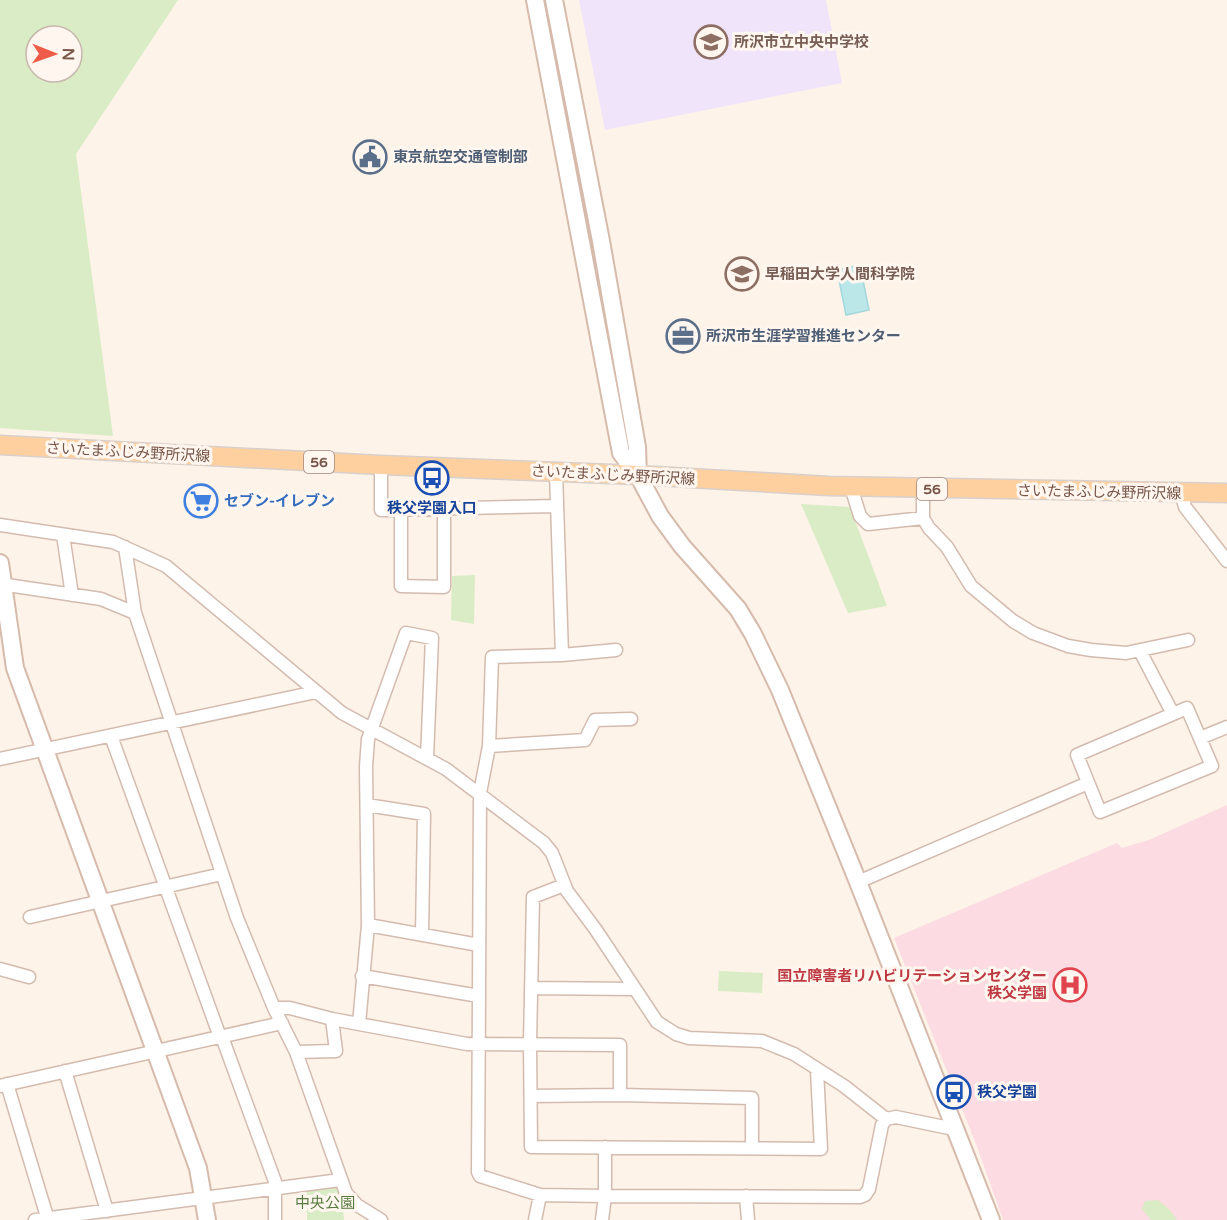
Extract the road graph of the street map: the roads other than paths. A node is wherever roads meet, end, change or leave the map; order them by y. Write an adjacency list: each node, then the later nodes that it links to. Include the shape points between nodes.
1 (535, 0): 6 (street, via 621,453)
2 (554, 0): 6 (street, via 603,252 637,447)
3 (0, 445): 4 (main road, さいたまふじみ野所沢線 / 56)
4 (381, 465): 5 (main road, さいたまふじみ野所沢線 / 56); 13 (street, via 381,510)
5 (556, 472): 6 (main road, さいたまふじみ野所沢線 / 56); 11 (street)
6 (638, 475): 7 (main road, さいたまふじみ野所沢線 / 56); 44 (street, via 660,516 753,634 780,690)
7 (851, 487): 8 (main road, さいたまふじみ野所沢線 / 56); 14 (street, via 860,516 868,524)
8 (923, 489): 9 (main road, さいたまふじみ野所沢線 / 56); 14 (street)
9 (1181, 492): 10 (main road, さいたまふじみ野所沢線 / 56); 18 (street, via 1185,507)
10 (1227, 493)
11 (558, 506): 12 (street); 27 (street)
12 (444, 509): 13 (street); 13 (street, via 444,586 401,586)
13 (401, 510)
14 (923, 518): 26 (street, via 971,586 1012,621 1068,646)
15 (0, 525): 16 (street)
16 (63, 535): 17 (street); 22 (street)
17 (125, 547): 23 (street); 28 (street, via 172,571)
18 (1222, 548): 19 (street)
19 (1227, 561)
20 (0, 563): 21 (street)
21 (2, 584): 22 (street); 37 (street, via 15,668)
22 (72, 595): 23 (street, via 101,599)
23 (135, 613): 31 (street)
24 (1188, 640): 26 (street)
25 (616, 650): 27 (street)
26 (1140, 651): 29 (street)
27 (562, 655): 36 (street, via 492,657)
28 (316, 692): 31 (street); 33 (street, via 342,713)
29 (1173, 714): 35 (street, via 1187,708); 40 (street, via 1077,755)
30 (632, 719): 36 (street, via 595,720 585,741)
31 (171, 723): 34 (street); 43 (street)
32 (1227, 727): 35 (street)
33 (370, 728): 38 (street); 38 (street, via 406,633 432,638); 42 (street)
34 (111, 736): 37 (street); 46 (street)
35 (1200, 738): 40 (street, via 1212,766 1100,812)
36 (489, 746): 41 (street)
37 (46, 749): 39 (street); 47 (street)
38 (427, 758): 41 (street)
39 (0, 759)
40 (1088, 783): 44 (street)
41 (480, 794): 45 (street, via 544,843); 51 (street)
42 (366, 805): 49 (street); 50 (street, via 424,814)
43 (222, 874): 46 (street); 58 (street)
44 (858, 882): 73 (street)
45 (564, 885): 55 (street, via 533,897); 56 (street)
46 (165, 887): 47 (street); 62 (street)
47 (101, 901): 48 (street); 65 (street)
48 (30, 917)
49 (368, 925): 50 (street); 53 (street)
50 (422, 935): 51 (street)
51 (479, 945): 57 (street)
52 (0, 969): 54 (street)
53 (362, 976): 57 (street); 61 (street)
54 (29, 977)
55 (531, 988): 56 (street); 64 (street)
56 (635, 989): 67 (street, via 657,1022 676,1034 762,1041 794,1054)
57 (479, 996): 63 (street)
58 (274, 1008): 59 (street); 60 (street)
59 (332, 1019): 61 (street); 66 (street, via 336,1051)
60 (282, 1023): 62 (street); 66 (street)
61 (359, 1024): 63 (street)
62 (221, 1037): 65 (street); 77 (street)
63 (478, 1043): 64 (street); 78 (street, via 478,1172 480,1176)
64 (530, 1044): 70 (street, via 620,1045); 71 (street)
65 (155, 1051): 68 (street); 81 (street, via 198,1168)
66 (296, 1052): 76 (street)
67 (817, 1070): 72 (street); 75 (street, via 821,1149)
68 (65, 1071): 69 (street); 82 (street)
69 (3, 1085): 83 (street)
70 (620, 1095): 71 (street); 75 (street, via 752,1098)
71 (531, 1096): 74 (street, via 531,1147)
72 (886, 1119): 73 (street, via 896,1117); 80 (street, via 865,1195)
73 (954, 1129): 91 (street)
74 (605, 1147): 75 (street); 79 (street)
75 (752, 1148)
76 (340, 1180): 77 (street); 87 (street, via 357,1205)
77 (276, 1187): 81 (street); 86 (street)
78 (540, 1195): 79 (street); 88 (street)
79 (605, 1196): 80 (street); 89 (street)
80 (746, 1196): 90 (street)
81 (204, 1198): 82 (street); 85 (street)
82 (109, 1214): 83 (street)
83 (48, 1219): 84 (street)
84 (35, 1220)
85 (207, 1220)
86 (275, 1220)
87 (381, 1220)
88 (535, 1220)
89 (602, 1220)
90 (748, 1220)
91 (991, 1220)

